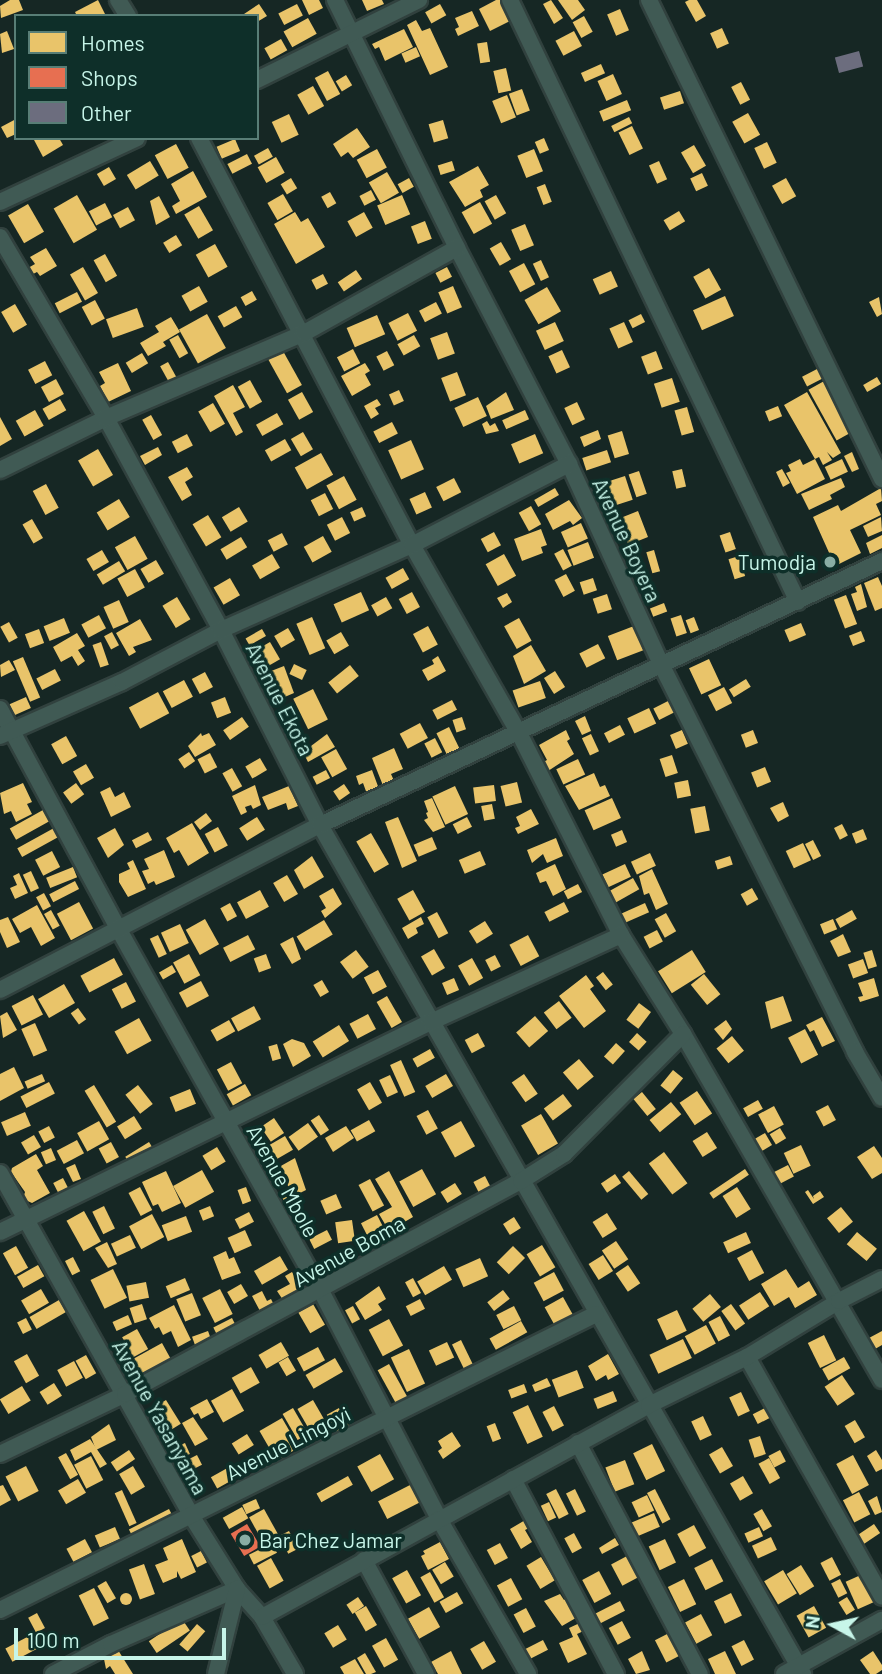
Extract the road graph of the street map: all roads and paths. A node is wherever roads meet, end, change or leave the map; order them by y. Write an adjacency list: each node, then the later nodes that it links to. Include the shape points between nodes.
1 (335, 0): 5 (street, Avenue Boyera)
2 (419, 0): 5 (street)
3 (510, 0): 19 (street)
4 (649, 0): 16 (street)
5 (352, 34): 6 (street); 11 (street, Avenue Boyera)
6 (259, 79)
7 (133, 140): 9 (street)
8 (200, 140): 12 (street)
9 (0, 202)
10 (0, 237): 13 (street, Avenue Ekota)
11 (457, 248): 12 (street); 14 (street, Avenue Boyera)
12 (304, 333): 13 (street); 17 (street)
13 (106, 418): 15 (street); 20 (street, Avenue Ekota)
14 (569, 464): 17 (street); 21 (street, Avenue Boyera)
15 (0, 470)
16 (882, 479)
17 (412, 545): 20 (street); 24 (street)
18 (882, 561): 19 (street)
19 (798, 602): 21 (street)
20 (221, 630): 23 (street, via 122,682); 25 (street, Avenue Ekota)
21 (661, 664): 24 (street); 31 (street, Avenue Boyera)
22 (0, 709): 23 (street, Avenue Mbole)
23 (6, 733): 26 (street, Avenue Mbole)
24 (519, 733): 25 (street); 27 (street)
25 (320, 825): 26 (street); 29 (street, Avenue Ekota)
26 (118, 930): 28 (street); 32 (street, Avenue Mbole)
27 (621, 935): 29 (street); 30 (street)
28 (0, 990)
29 (431, 1022): 32 (street); 34 (street, Avenue Ekota)
30 (683, 1034): 34 (street, Avenue Boma, via 564,1154); 39 (street)
31 (882, 1098)
32 (226, 1122): 35 (street); 38 (street, Avenue Mbole)
33 (0, 1173): 35 (street, Avenue Yasanyama)
34 (522, 1181): 38 (street, Avenue Boma); 40 (street, Avenue Ekota)
35 (24, 1218): 36 (street); 43 (street, Avenue Yasanyama)
36 (0, 1232)
37 (882, 1279): 39 (street)
38 (321, 1291): 43 (street, Avenue Boma); 45 (street, Avenue Mbole)
39 (839, 1301): 41 (street); 42 (street)
40 (596, 1314): 44 (street, Avenue Ekota); 45 (street, Avenue Lingoyi)
41 (747, 1357): 44 (street); 53 (street)
42 (882, 1380)
43 (125, 1394): 47 (street, Avenue Boma); 49 (street, Avenue Yasanyama)
44 (649, 1405): 46 (street); 57 (street, Avenue Ekota)
45 (388, 1416): 49 (street, Avenue Lingoyi); 50 (street, Avenue Mbole)
46 (578, 1443): 48 (street); 64 (street)
47 (0, 1454)
48 (513, 1479): 50 (street); 63 (street)
49 (192, 1517): 52 (street, Avenue Yasanyama); 54 (street, Avenue Lingoyi)
50 (439, 1519): 51 (street); 62 (street, Avenue Mbole)
51 (364, 1560): 55 (street); 61 (street)
52 (237, 1588): 55 (street, Avenue Yasanyama); 58 (street); 59 (street)
53 (882, 1597)
54 (0, 1610)
55 (262, 1617): 60 (street, Avenue Yasanyama)
56 (882, 1620): 57 (street)
57 (795, 1671)
58 (53, 1674)
59 (216, 1674)
60 (295, 1674)
61 (426, 1674)
62 (527, 1674)
63 (616, 1674)
64 (700, 1674)

